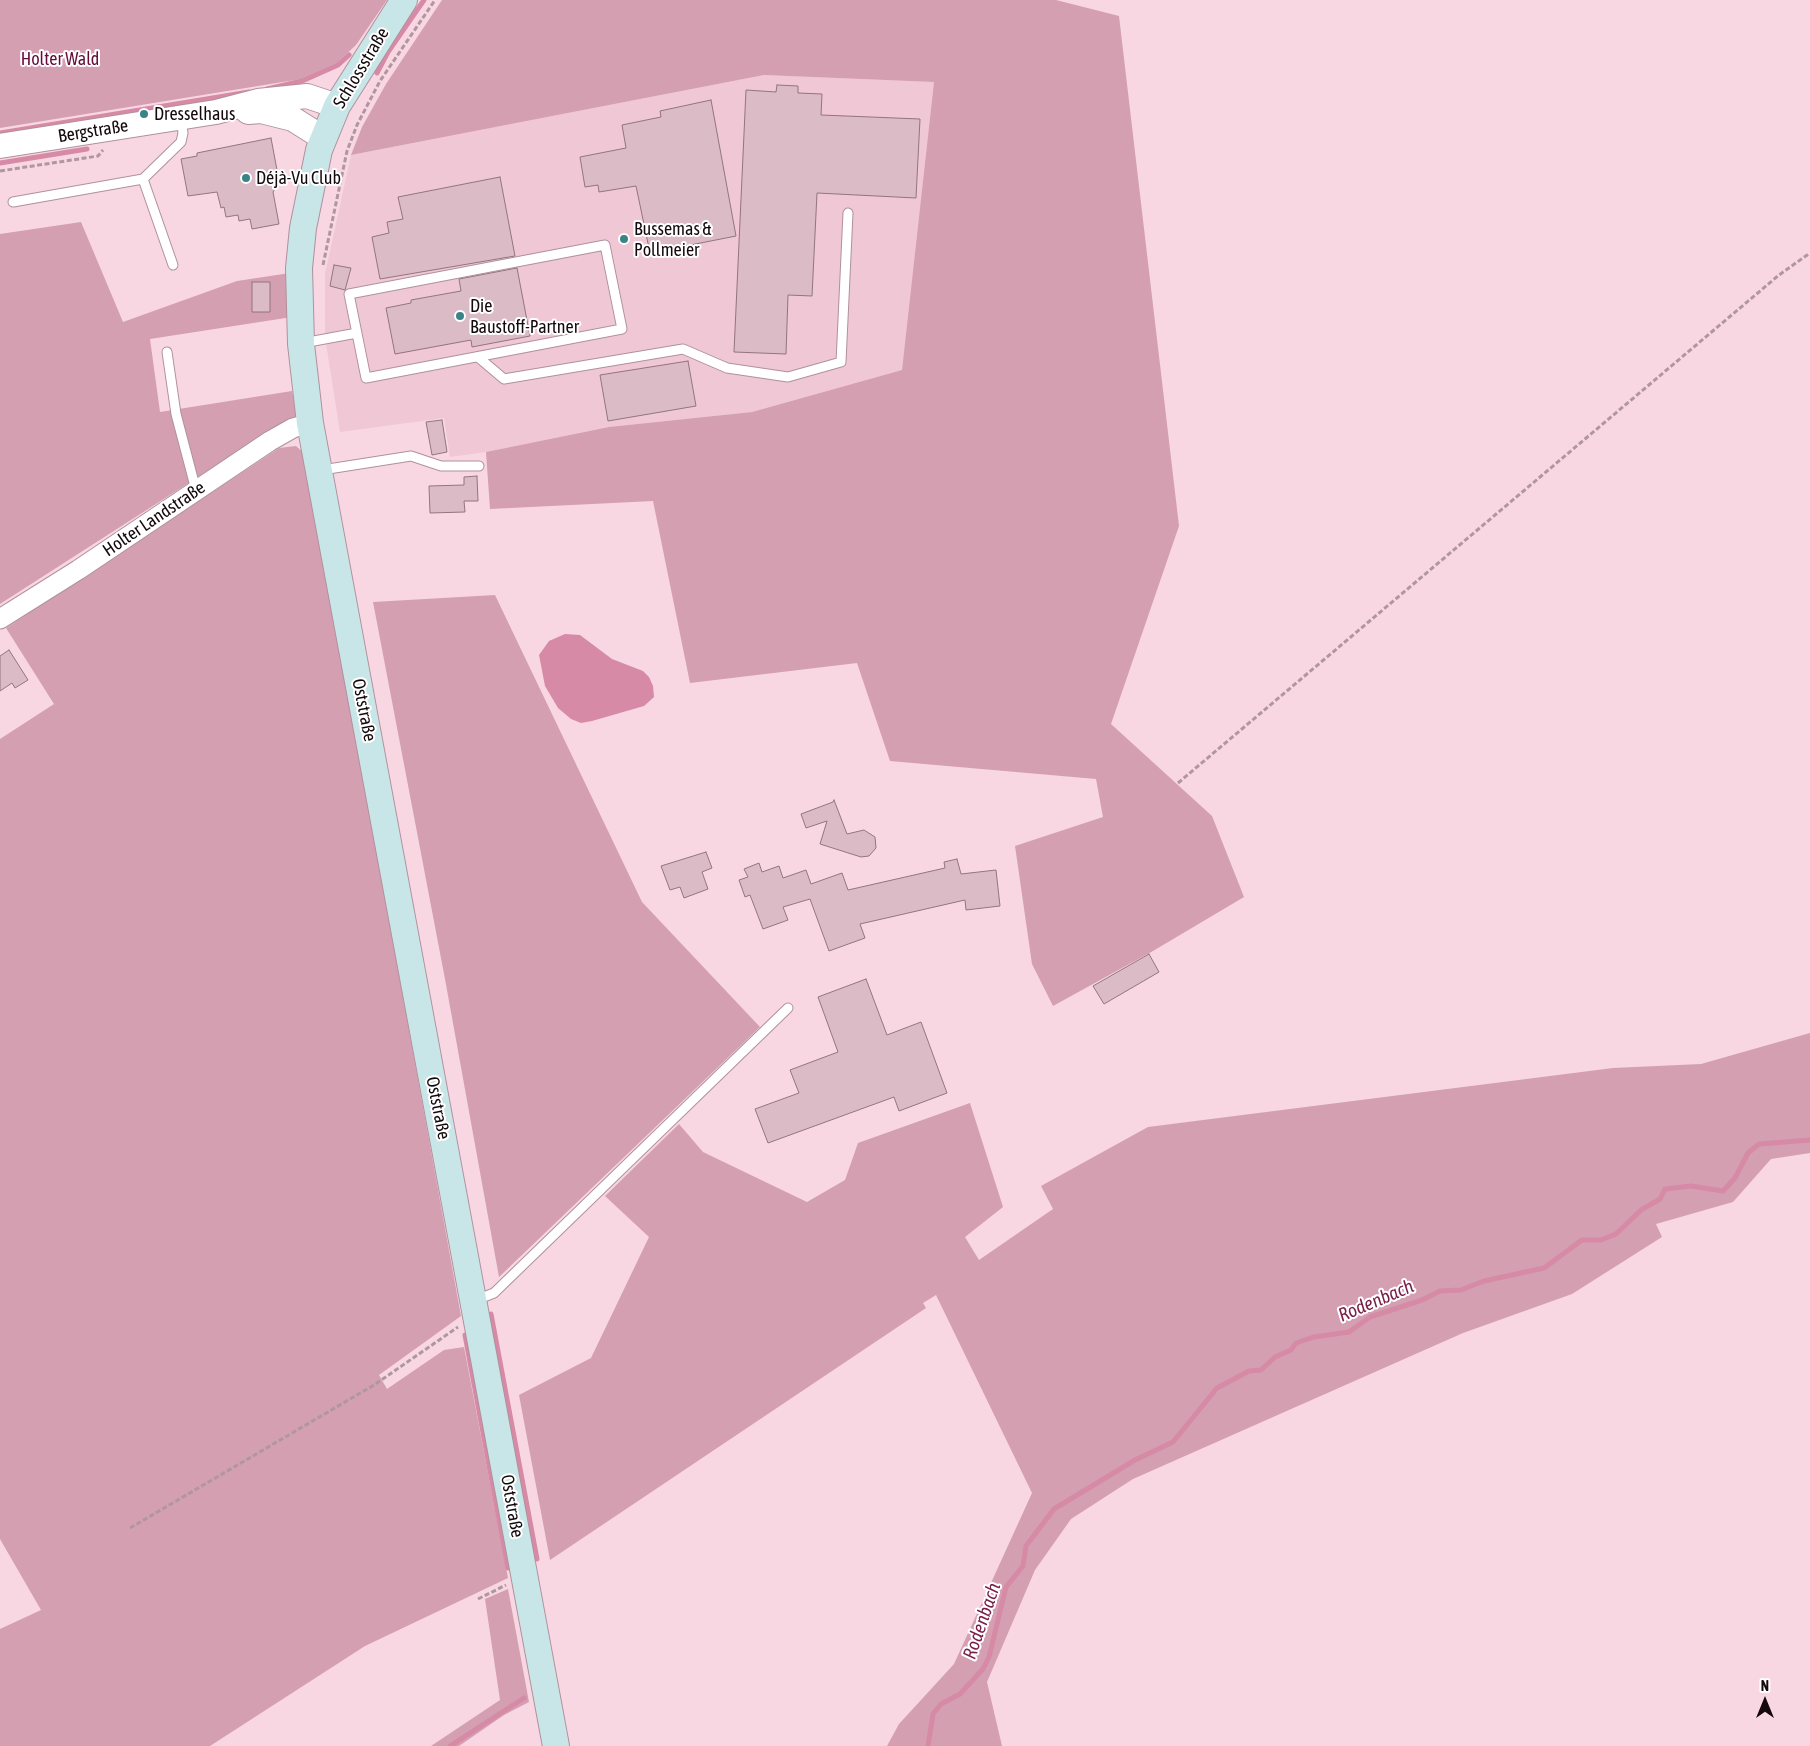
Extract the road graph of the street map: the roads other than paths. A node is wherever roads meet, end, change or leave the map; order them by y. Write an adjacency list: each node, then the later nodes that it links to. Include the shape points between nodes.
1 (404, 0): 2 (main road, Schlossstraße)
2 (336, 106): 3 (street, Bergstraße, via 307,96 258,101); 5 (main road, Schlossstraße)
3 (216, 112): 4 (street, Bergstraße); 5 (street, Bergstraße, via 261,112 293,120)
4 (181, 118): 6 (street, Bergstraße); 7 (lane, via 181,142)
5 (321, 144): 12 (main road, Schlossstraße, via 303,228 299,268)
6 (0, 146)
7 (142, 179): 8 (lane); 10 (lane)
8 (13, 202)
9 (848, 213): 14 (lane, via 841,362 788,377 727,368 683,349 504,379)
10 (173, 265)
11 (357, 333): 12 (lane); 14 (lane, via 366,378); 14 (lane, via 349,294 605,244 622,329)
12 (301, 344): 15 (main road, Oststraße)
13 (166, 352): 18 (lane, via 176,414)
14 (478, 357)
15 (310, 423): 17 (main road, Oststraße); 18 (street, Holter Landstraße, via 270,441)
16 (479, 466): 17 (lane, via 441,466 411,456)
17 (319, 470): 21 (main road, Oststraße)
18 (196, 490): 19 (street, Holter Landstraße)
19 (0, 619)
20 (788, 1008): 21 (lane)
21 (476, 1311): 22 (main road, Oststraße)
22 (556, 1746)

